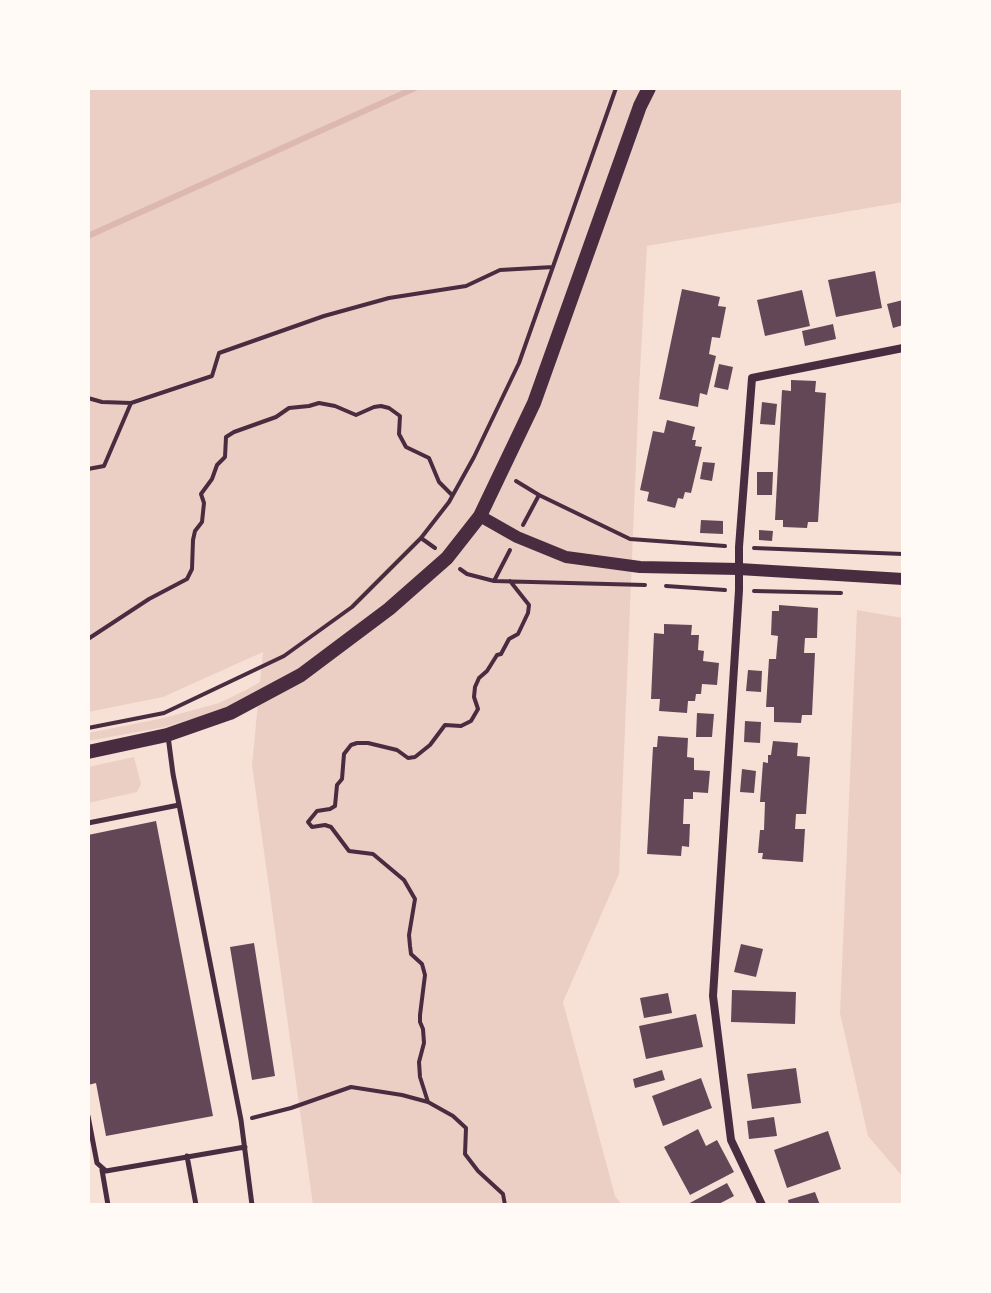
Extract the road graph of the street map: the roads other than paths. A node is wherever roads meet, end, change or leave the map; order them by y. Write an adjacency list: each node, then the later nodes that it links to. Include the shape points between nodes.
1 (649, 88): 3 (main road, via 534,403)
2 (903, 348): 4 (street, via 752,378)
3 (480, 516): 4 (street, via 566,557 640,567); 6 (main road, via 447,558 301,675 230,713)
4 (739, 569): 5 (street); 17 (street, via 713,996 731,1140)
5 (903, 579)
6 (167, 735): 7 (main road); 8 (lane)
7 (88, 752)
8 (179, 805): 9 (lane); 11 (lane)
9 (88, 823)
10 (88, 1116): 13 (lane)
11 (245, 1147): 12 (lane); 16 (lane)
12 (187, 1156): 13 (lane); 15 (lane)
13 (101, 1169): 14 (lane)
14 (108, 1205)
15 (196, 1205)
16 (252, 1205)
17 (762, 1205)

